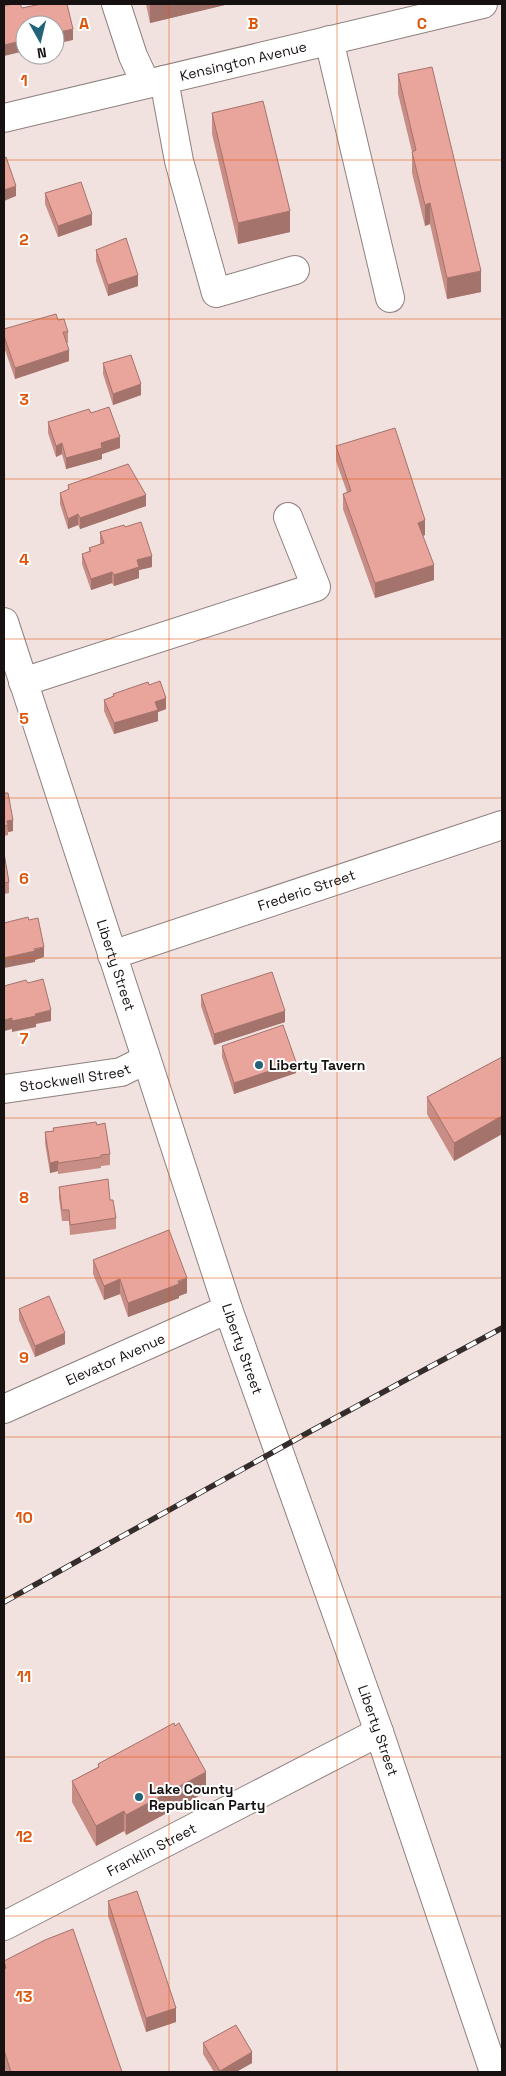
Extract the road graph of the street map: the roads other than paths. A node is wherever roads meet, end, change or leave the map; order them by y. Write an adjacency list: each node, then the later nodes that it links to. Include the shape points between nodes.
1 (116, 4): 4 (street, via 133,56)
2 (473, 5): 3 (street, Kensington Avenue)
3 (329, 40): 4 (street, Kensington Avenue); 7 (street)
4 (155, 82): 5 (street, Kensington Avenue); 6 (street, via 216,293)
5 (4, 118)
6 (295, 270)
7 (390, 298)
8 (288, 517): 10 (street, via 316,587)
9 (4, 622): 10 (street, Liberty Street)
10 (15, 669): 12 (street, Liberty Street)
11 (502, 825): 12 (street, Frederic Street)
12 (112, 955): 13 (street, Liberty Street)
13 (145, 1060): 14 (street, Stockwell Street, via 121,1072); 15 (street, Liberty Street)
14 (4, 1089)
15 (228, 1309): 16 (street, Elevator Avenue); 17 (street, Liberty Street)
16 (4, 1409)
17 (378, 1732): 18 (street, Franklin Street); 19 (street, Liberty Street)
18 (4, 1926)
19 (494, 2072)

